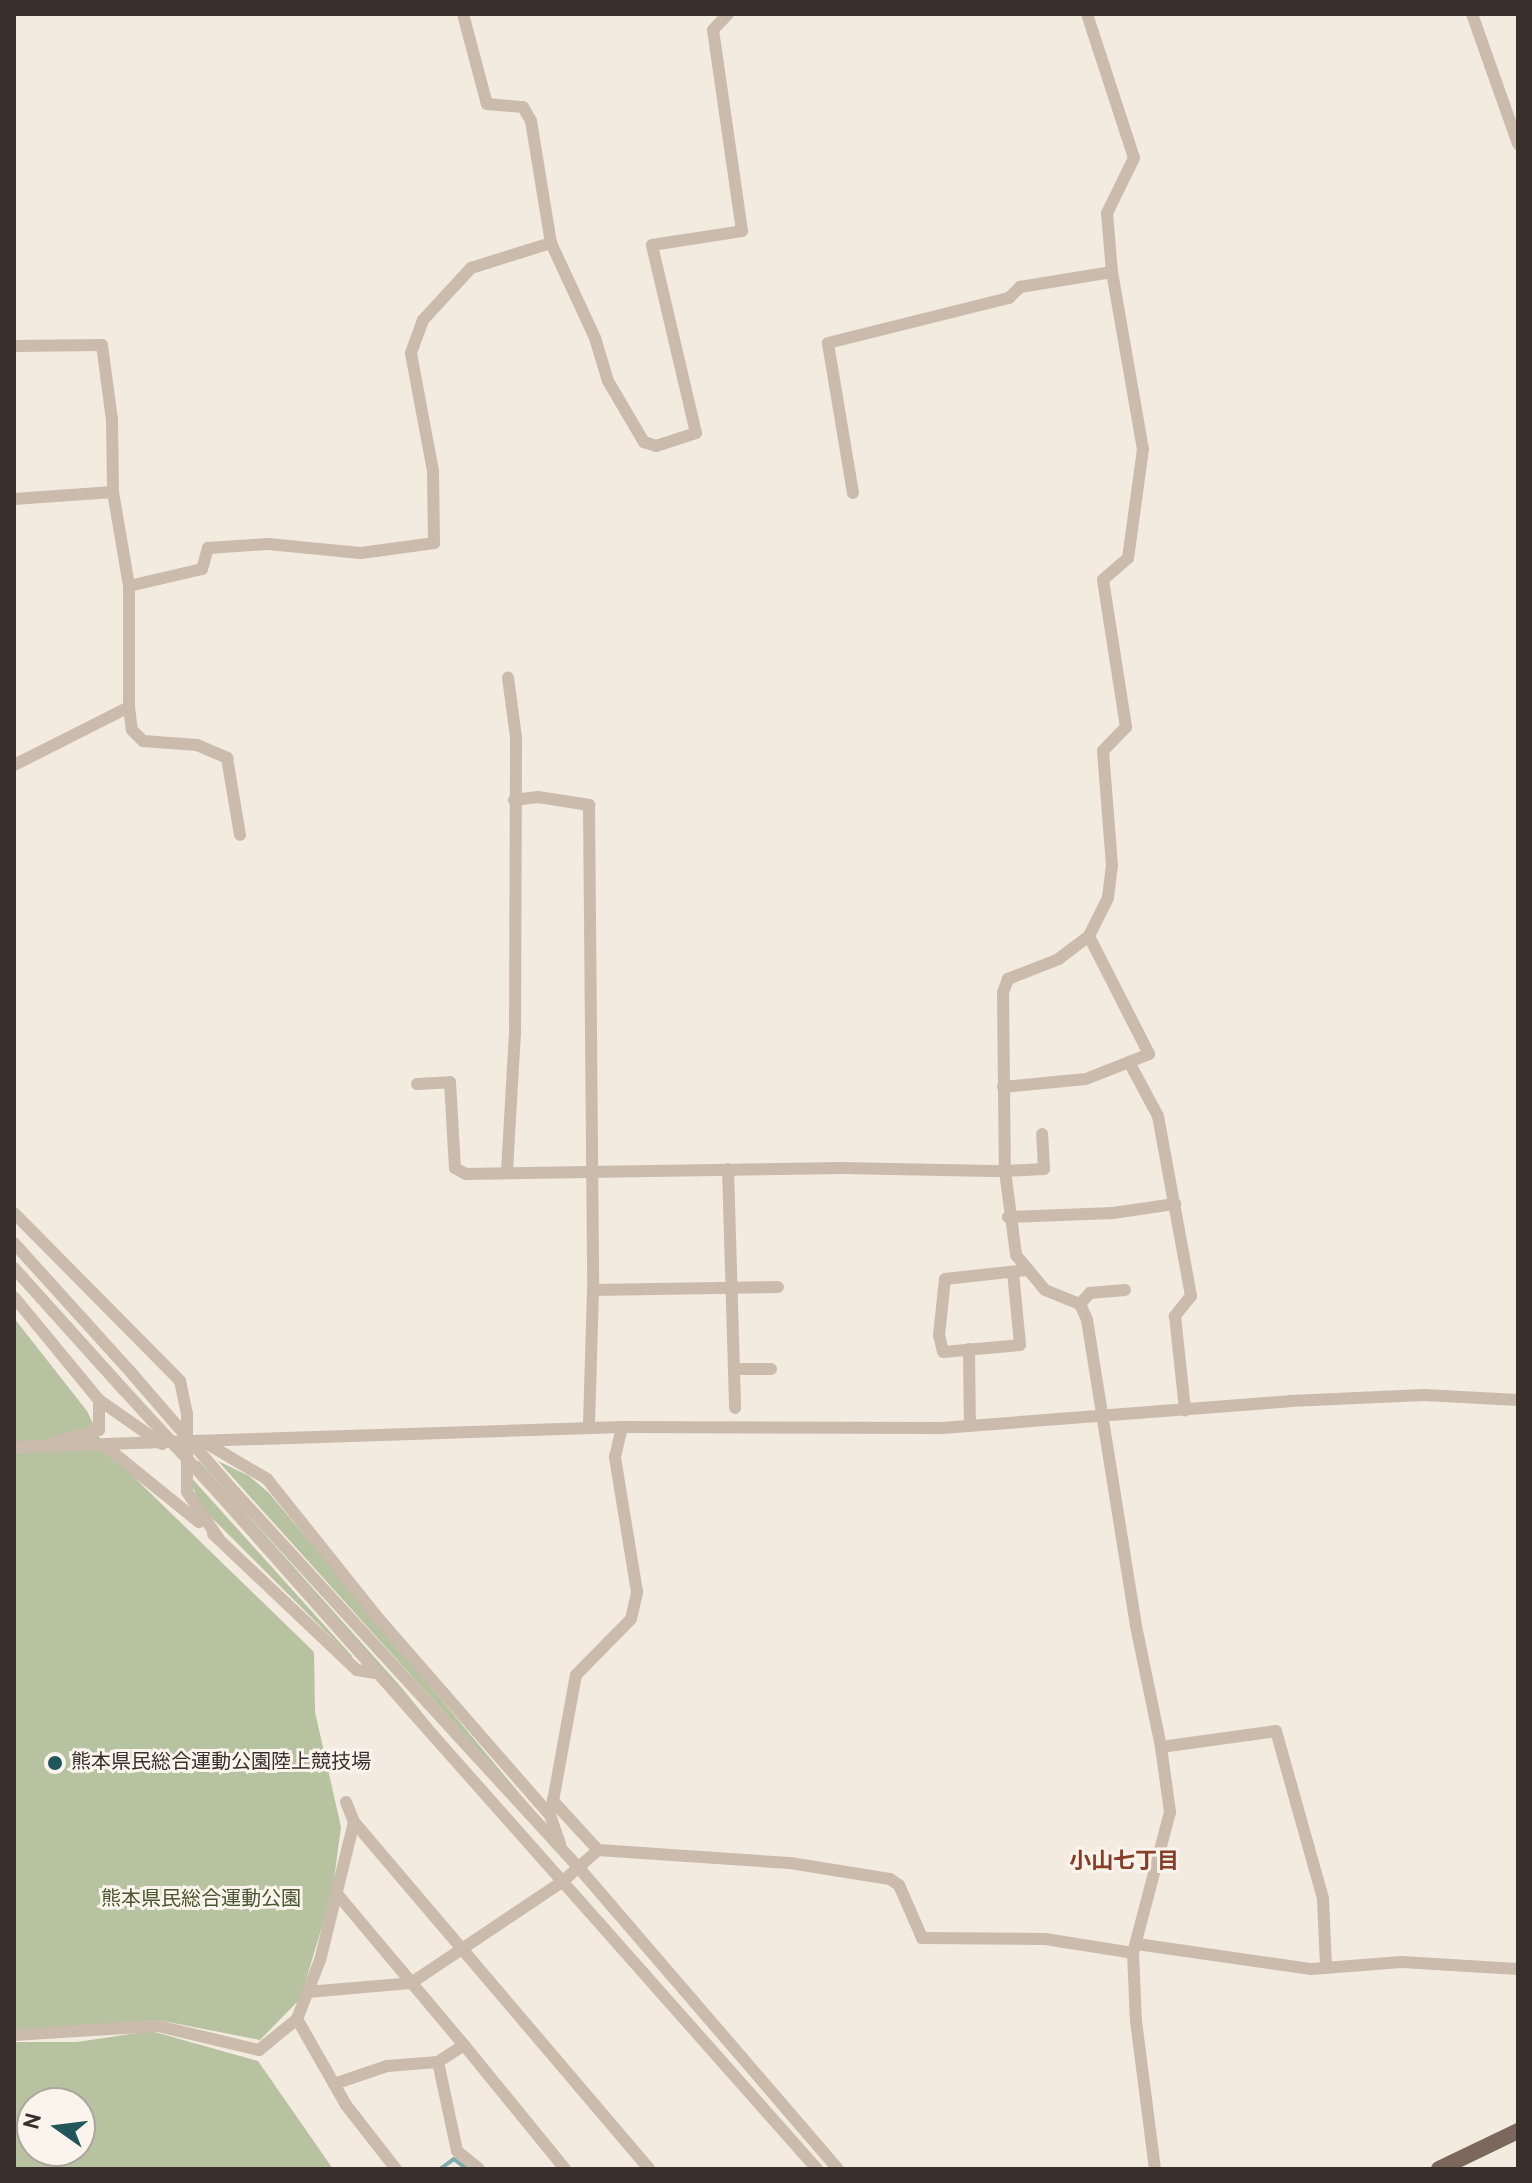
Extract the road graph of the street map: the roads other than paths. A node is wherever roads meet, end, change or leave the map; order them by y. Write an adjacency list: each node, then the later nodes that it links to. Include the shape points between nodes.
1 (463, 14): 6 (street, via 487,104 523,107 531,121)
2 (728, 14): 6 (street, via 713,30 742,231 652,245 696,433 656,446 644,442 608,381 595,338)
3 (1087, 14): 7 (street, via 1134,158 1107,213)
4 (1472, 14): 5 (street)
5 (1518, 144)
6 (551, 243): 12 (street, via 471,268 423,320 411,353 433,471 434,543 361,553 268,544 208,548 202,569)
7 (1112, 272): 10 (street, via 1020,287 1009,298 828,343); 18 (street, via 1143,449 1128,558 1103,580 1126,727 1103,751 1112,865 1108,898)
8 (14, 346): 9 (street, via 102,345 112,420)
9 (113, 492): 11 (street); 12 (street)
10 (853, 493)
11 (14, 499)
12 (129, 586): 14 (street)
13 (508, 678): 16 (street, via 516,737)
14 (129, 707): 15 (street); 17 (street, via 132,730 143,741 197,745 227,758)
15 (14, 765)
16 (514, 800): 24 (street, via 538,797 589,805); 25 (street, via 515,1034)
17 (240, 835)
18 (1089, 936): 19 (street, via 1149,1054); 21 (street, via 1059,959 1008,979 1003,993)
19 (1129, 1062): 21 (street, via 1086,1079); 27 (street, via 1158,1116)
20 (417, 1084): 25 (street, via 450,1082 455,1168 466,1174)
21 (1003, 1087): 26 (street)
22 (1042, 1134): 26 (street, via 1044,1169)
23 (728, 1169): 24 (street); 26 (street); 34 (street)
24 (592, 1170): 25 (street); 36 (street)
25 (507, 1171)
26 (1005, 1171): 29 (street)
27 (1175, 1204): 29 (street, via 1113,1213); 46 (street, via 1191,1296 1175,1316)
28 (14, 1213): 52 (street, via 180,1381)
29 (1008, 1217): 32 (street, via 1016,1255)
30 (14, 1243): 57 (street, bridge, via 134,1376)
31 (14, 1268): 57 (street, bridge, via 123,1389)
32 (1027, 1270): 33 (street); 39 (street, via 1045,1290)
33 (1013, 1272): 40 (street, via 1020,1345); 40 (street, via 945,1279 939,1335 943,1352)
34 (735, 1287): 35 (street); 36 (street); 41 (street)
35 (778, 1287)
36 (593, 1290): 50 (street)
37 (1125, 1290): 39 (street, via 1090,1293)
38 (14, 1297): 43 (street)
39 (1080, 1304): 47 (street)
40 (969, 1349): 48 (street)
41 (735, 1369): 42 (street); 45 (street)
42 (771, 1369)
43 (99, 1400): 53 (street); 56 (street, via 99,1430)
44 (1518, 1400): 46 (street, via 1424,1395)
45 (735, 1408)
46 (1185, 1410): 47 (street)
47 (1105, 1418): 48 (street); 60 (street, via 1136,1626)
48 (970, 1426): 49 (street)
49 (622, 1427): 50 (street); 63 (street, via 615,1457 637,1592 631,1619 576,1675 553,1801)
50 (589, 1428): 51 (street)
51 (203, 1442): 52 (street); 64 (street, via 267,1479 378,1618 550,1815)
52 (187, 1443): 53 (street); 58 (street, via 187,1492)
53 (162, 1444): 54 (street)
54 (105, 1446): 56 (street); 58 (street)
55 (14, 1447): 56 (street)
56 (39, 1447)
57 (226, 1491): 59 (street); 64 (street)
58 (219, 1539): 59 (street, via 357,1670)
59 (374, 1673): 66 (street)
60 (1161, 1747): 69 (street, via 1170,1812); 70 (street, via 1276,1731 1323,1898)
61 (346, 1802): 62 (street)
62 (354, 1822): 67 (street); 68 (street)
63 (598, 1850): 65 (street); 69 (street, via 790,1863 875,1876 899,1885 922,1938 1045,1939)
64 (563, 1852): 65 (street)
65 (579, 1868): 66 (street); 85 (street)
66 (562, 1882): 68 (street); 84 (street)
67 (338, 1895): 72 (street); 73 (street)
68 (464, 1946): 72 (street); 83 (street)
69 (1135, 1948): 70 (street); 86 (street, via 1138,2046)
70 (1326, 1968): 71 (street, via 1402,1962)
71 (1518, 1969)
72 (411, 1983): 73 (street); 76 (street)
73 (307, 1992): 74 (street)
74 (297, 2019): 75 (street, via 259,2050 141,2026 81,2035); 78 (street)
75 (14, 2035)
76 (464, 2045): 77 (street); 82 (street)
77 (438, 2062): 78 (street, via 387,2066); 81 (street, via 457,2151)
78 (334, 2084): 80 (street)
79 (1518, 2131): 87 (main road)
80 (396, 2169)
81 (479, 2169)
82 (565, 2169)
83 (649, 2169)
84 (817, 2169)
85 (838, 2169)
86 (1155, 2169)
87 (1439, 2169)

